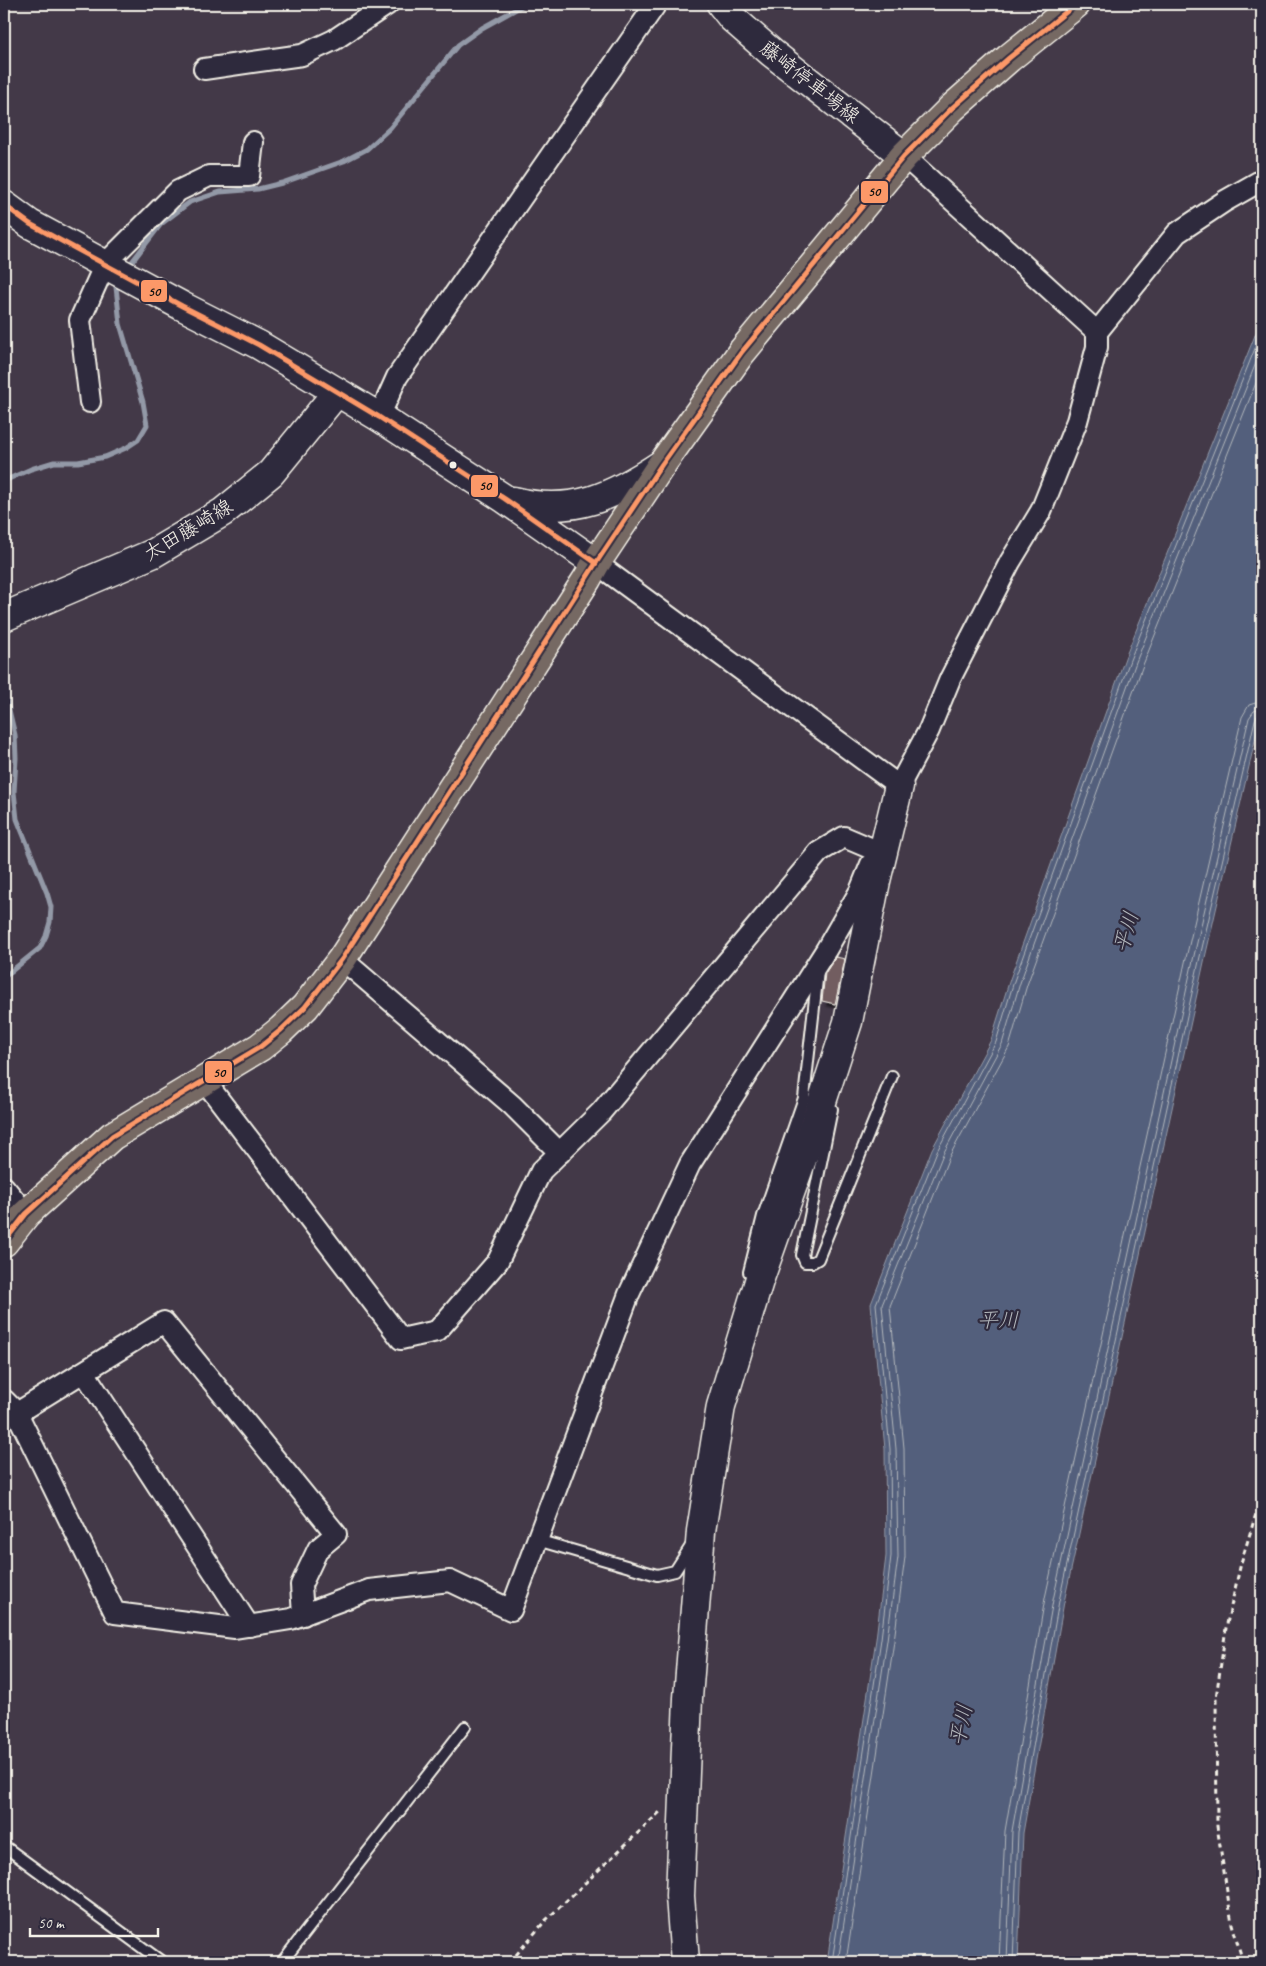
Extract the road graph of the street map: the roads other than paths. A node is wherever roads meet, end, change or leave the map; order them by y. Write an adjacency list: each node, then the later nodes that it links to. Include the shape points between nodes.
1 (388, 4): 5 (street, via 334,40 302,55)
2 (656, 4): 14 (street, via 397,377)
3 (721, 4): 7 (main road, 藤崎停車場線, via 772,53)
4 (1076, 4): 7 (highway, via 952,108)
5 (204, 69)
6 (253, 142): 10 (street, via 249,176 209,176 178,191)
7 (904, 156): 11 (street); 15 (highway, via 741,353)
8 (1262, 180): 11 (street, via 1177,233)
9 (4, 205): 10 (main road, via 30,224)
10 (105, 264): 12 (main road, via 259,345); 13 (street, via 80,320)
11 (1097, 332): 19 (street, via 1097,347 1077,421 1041,511 1006,570)
12 (337, 392): 14 (main road); 18 (main road, 太田藤崎線, via 271,473 223,512 154,553)
13 (90, 402)
14 (379, 417): 16 (main road)
15 (662, 464): 16 (main road, via 615,493 577,504 548,507); 17 (highway)
16 (505, 499): 17 (main road)
17 (596, 563): 19 (street); 21 (highway)
18 (4, 617)
19 (899, 786): 20 (main road)
20 (881, 848): 22 (street); 23 (main road); 26 (street, via 844,837 819,852 601,1112)
21 (342, 959): 25 (highway, via 305,1007 281,1030 260,1047); 26 (street, via 512,1105)
22 (819, 960): 30 (lane, via 804,1098 763,1216 748,1276); 34 (street, via 690,1164 629,1294)
23 (848, 1022): 24 (lane, via 802,1255 805,1262 818,1259); 30 (main road)
24 (892, 1076)
25 (204, 1080): 26 (street, via 401,1340 436,1331 498,1261 541,1171); 28 (highway, via 112,1136)
26 (560, 1153)
27 (4, 1187): 28 (street)
28 (26, 1214): 29 (highway)
29 (4, 1242)
30 (754, 1298): 33 (main road, via 721,1406)
31 (84, 1372): 32 (street); 35 (street, via 164,1322 336,1534 318,1549 301,1585); 36 (street)
32 (10, 1406): 36 (street, via 115,1613 234,1628)
33 (701, 1531): 34 (lane, via 675,1571 657,1575); 41 (main road, via 688,1698 680,1896)
34 (537, 1540): 35 (street, via 511,1610 450,1581 369,1590)
35 (303, 1615): 36 (street)
36 (249, 1626)
37 (465, 1727): 40 (lane)
38 (4, 1846): 39 (lane)
39 (162, 1962)
40 (282, 1962)
41 (685, 1962)

